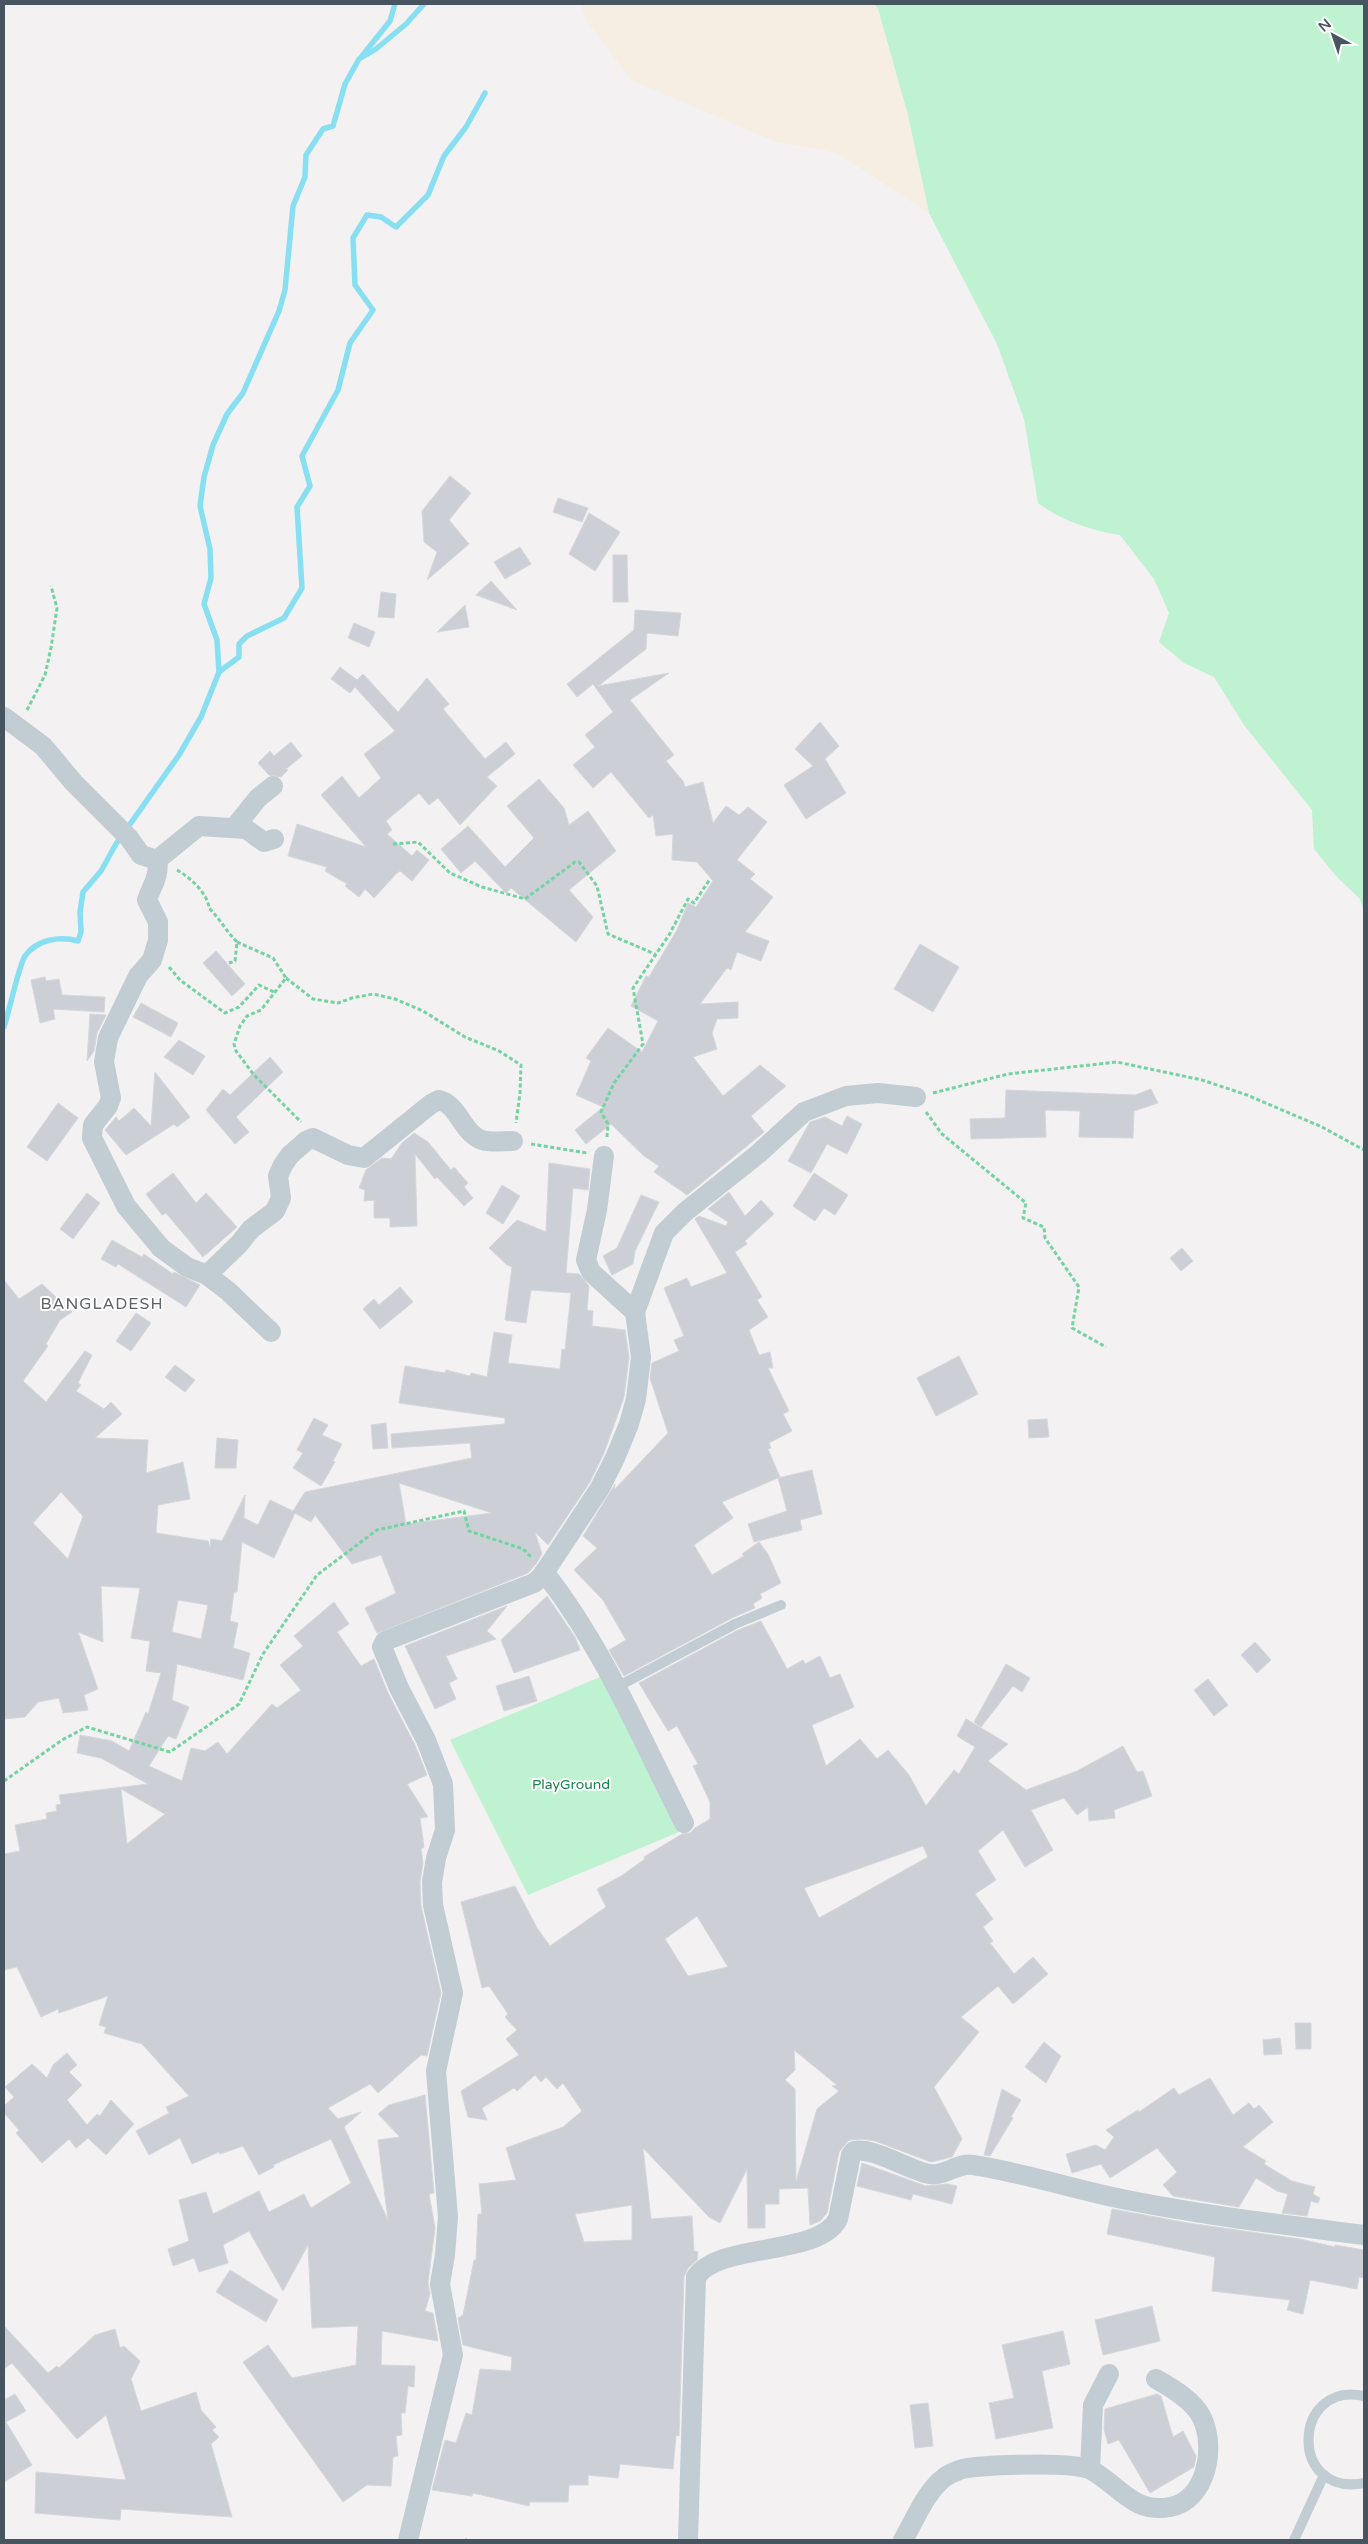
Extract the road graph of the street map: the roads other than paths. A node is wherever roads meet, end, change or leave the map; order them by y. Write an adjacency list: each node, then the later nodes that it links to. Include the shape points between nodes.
1 (7, 719): 5 (street, via 43,746 141,855)
2 (273, 786): 3 (street, via 258,798)
3 (234, 828): 4 (street, via 246,829 264,842); 5 (street, via 199,826)
4 (274, 839)
5 (157, 860): 9 (street, via 155,883 147,900 158,922 155,951 152,960 138,976 108,1038 104,1062 111,1098 93,1125 92,1138 120,1194 142,1226 174,1259)
6 (916, 1097): 10 (street, via 878,1093 846,1096 804,1112 664,1233)
7 (513, 1141): 9 (street, via 478,1138 452,1109 439,1100 364,1158 348,1155 313,1138 306,1141 290,1155 280,1171 281,1198 275,1211 250,1229 240,1244)
8 (604, 1156): 10 (street, via 586,1260 592,1272)
9 (207, 1275): 11 (street)
10 (635, 1312): 12 (street, via 641,1357 629,1424 600,1488)
11 (271, 1332)
12 (544, 1572): 14 (street, via 582,1625); 23 (street, via 534,1583 407,1631 385,1641 382,1647 443,1784 445,1830 432,1882 433,1905 452,1984 450,2014 436,2071 448,2217 440,2284 453,2355)
13 (782, 1605): 14 (lane, via 734,1624)
14 (615, 1688): 15 (street)
15 (684, 1823)
16 (1364, 2235): 24 (street, via 1283,2226 1130,2201 1048,2179 972,2164 945,2173 930,2174 854,2151 838,2219 826,2233 710,2265 696,2276)
17 (1109, 2374): 20 (street, via 1093,2405)
18 (1156, 2379): 20 (street, via 1170,2386 1195,2409 1206,2432 1207,2461 1202,2482 1190,2498 1172,2507 1154,2508 1137,2504)
19 (1364, 2396): 21 (lane, via 1341,2395 1328,2401 1310,2423 1308,2452)
20 (1090, 2469): 25 (street, via 1021,2465 961,2470 946,2476 936,2485)
21 (1324, 2475): 22 (lane, via 1338,2483); 26 (lane)
22 (1364, 2484)
23 (408, 2540)
24 (688, 2540)
25 (903, 2540)
26 (1294, 2540)

